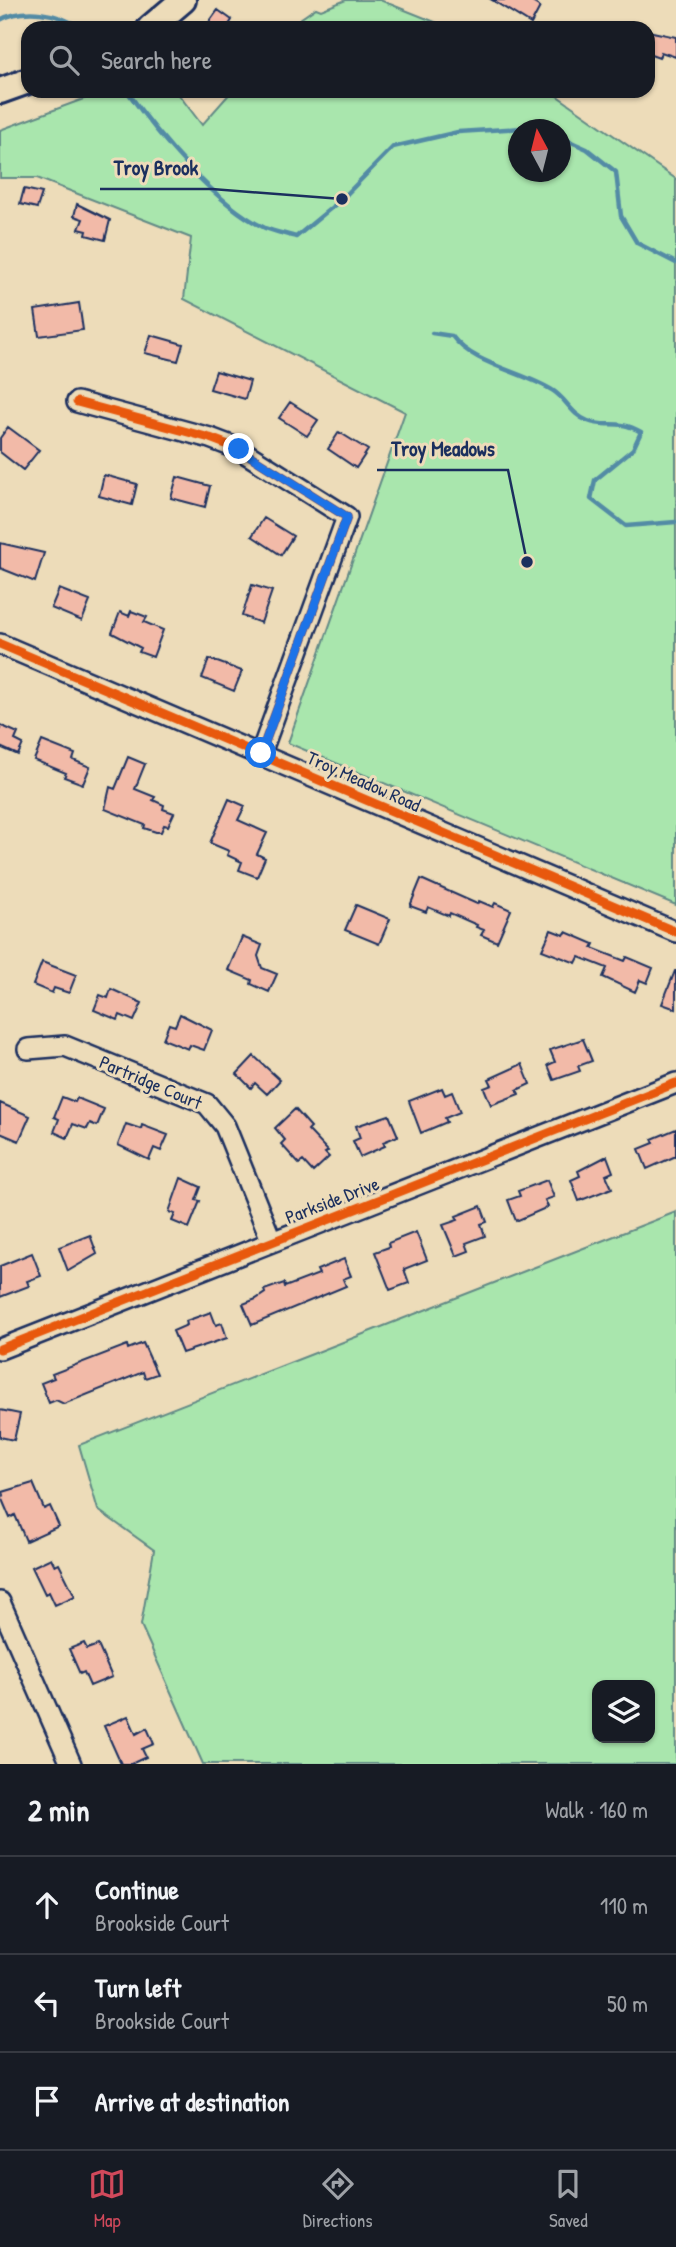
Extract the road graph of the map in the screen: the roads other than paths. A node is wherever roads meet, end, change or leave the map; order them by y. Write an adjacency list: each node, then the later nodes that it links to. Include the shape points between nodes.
1 (183, 0): 2 (main road)
2 (158, 21)
3 (21, 84): 4 (main road)
4 (0, 91)
5 (77, 402): 7 (street, via 239,449 347,517)
6 (0, 644): 7 (street, Troy Meadow Road)
7 (261, 753): 8 (street, Troy Meadow Road, via 374,806)
8 (676, 932)
9 (28, 1049): 11 (street, Partridge Court, via 65,1046 207,1104 225,1126)
10 (676, 1083): 11 (street, Parkside Drive)
11 (272, 1242): 12 (street, Parkside Drive)
12 (0, 1349)
13 (0, 1602): 14 (street)
14 (71, 1764)

